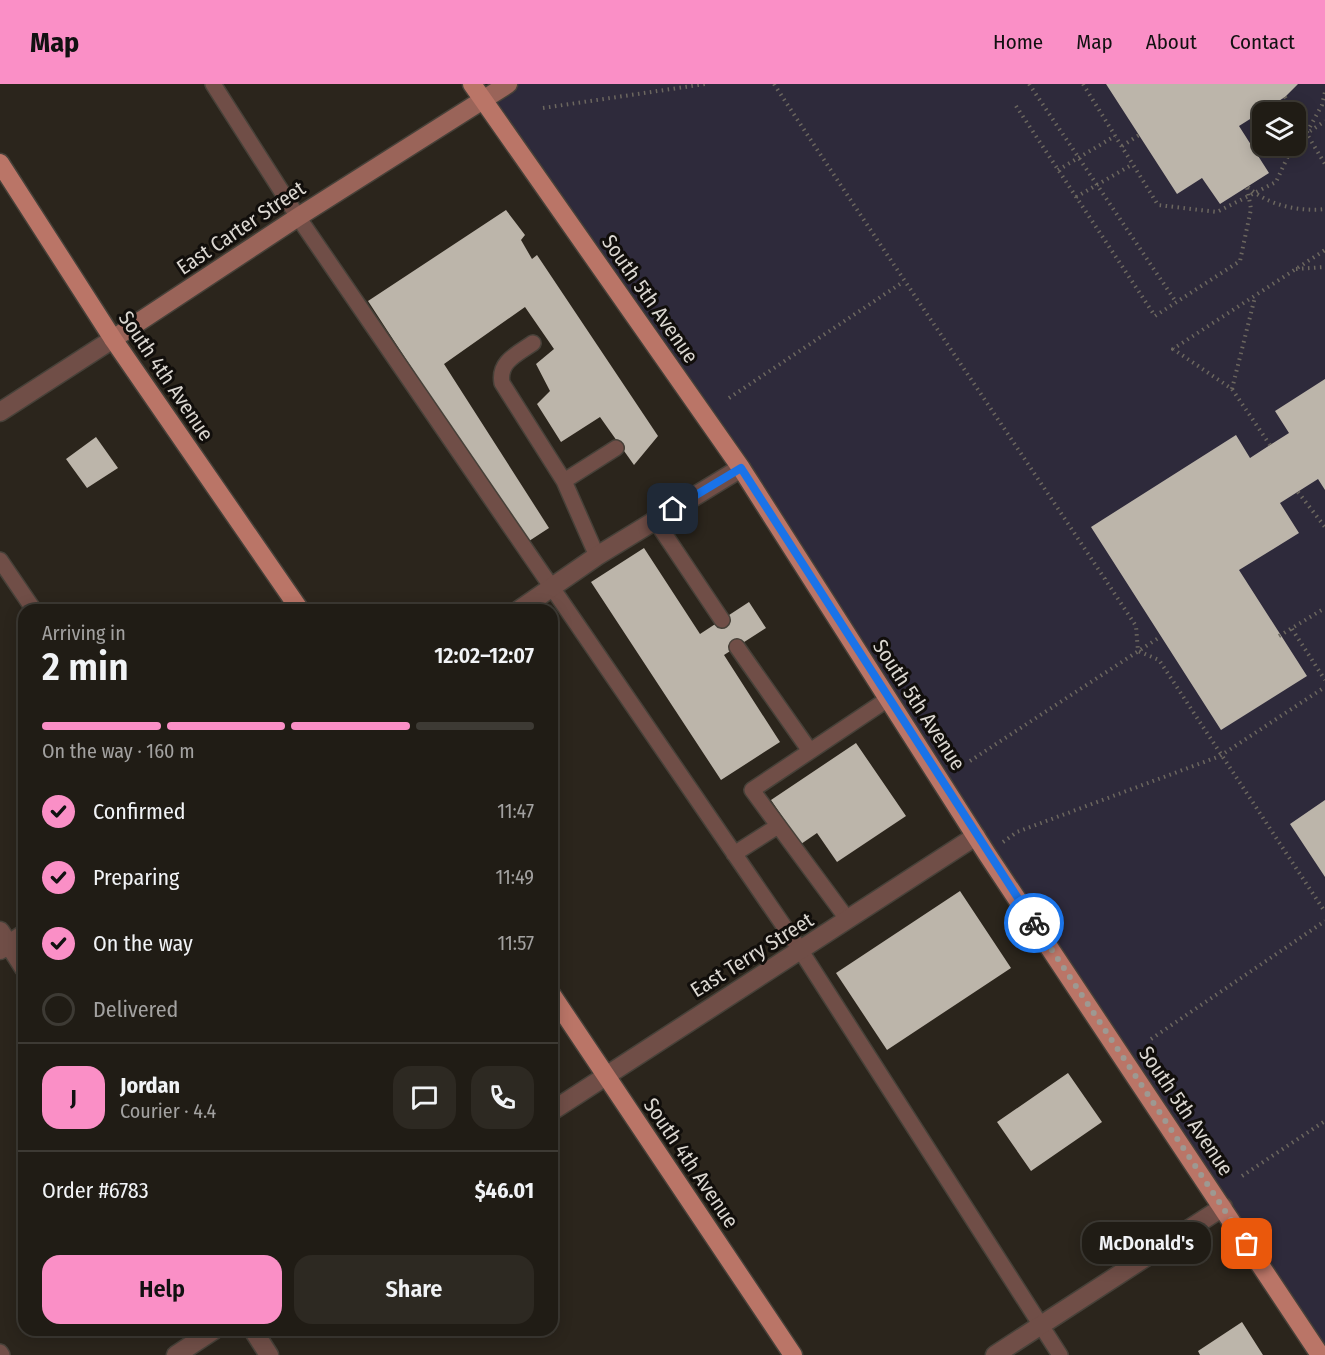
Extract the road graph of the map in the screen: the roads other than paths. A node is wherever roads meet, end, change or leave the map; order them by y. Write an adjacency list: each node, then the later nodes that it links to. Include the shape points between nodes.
1 (213, 84): 6 (lane)
2 (472, 84): 4 (main road, South 5th Avenue)
3 (508, 84): 4 (street, East Carter Street)
4 (483, 101): 6 (street, East Carter Street); 11 (main road, South 5th Avenue)
5 (0, 163): 7 (main road, South 4th Avenue)
6 (298, 216): 7 (street, East Carter Street); 16 (lane)
7 (113, 339): 9 (street, East Carter Street); 18 (main road, South 4th Avenue)
8 (533, 343): 12 (lane, via 505,363 500,373 502,383)
9 (0, 412)
10 (616, 448): 12 (lane)
11 (741, 468): 13 (street); 22 (main road, South 5th Avenue)
12 (564, 481): 14 (lane)
13 (655, 520): 14 (street); 20 (lane)
14 (597, 556): 16 (street)
15 (0, 560): 17 (lane)
16 (553, 589): 19 (street); 26 (lane)
17 (30, 604)
18 (296, 604)
19 (529, 604)
20 (722, 620)
21 (737, 646): 23 (lane)
22 (888, 699): 23 (lane); 25 (main road, South 5th Avenue)
23 (810, 752): 24 (lane, via 752,790)
24 (778, 826): 26 (lane); 27 (lane)
25 (976, 836): 27 (street, East Terry Street); 34 (main road, South 5th Avenue)
26 (734, 854): 29 (lane)
27 (848, 920): 29 (street, East Terry Street)
28 (8, 940): 30 (street)
29 (801, 951): 32 (street, East Terry Street); 35 (lane)
30 (18, 958)
31 (558, 1004): 32 (main road, South 4th Avenue)
32 (604, 1075): 33 (street, East Terry Street); 40 (main road, South 4th Avenue)
33 (558, 1107)
34 (1223, 1208): 35 (street); 43 (main road, South 5th Avenue)
35 (1041, 1326): 41 (street); 42 (lane)
36 (205, 1336): 38 (street)
37 (257, 1336): 39 (street)
38 (176, 1355)
39 (269, 1355)
40 (793, 1355)
41 (995, 1355)
42 (1060, 1355)
43 (1320, 1355)

